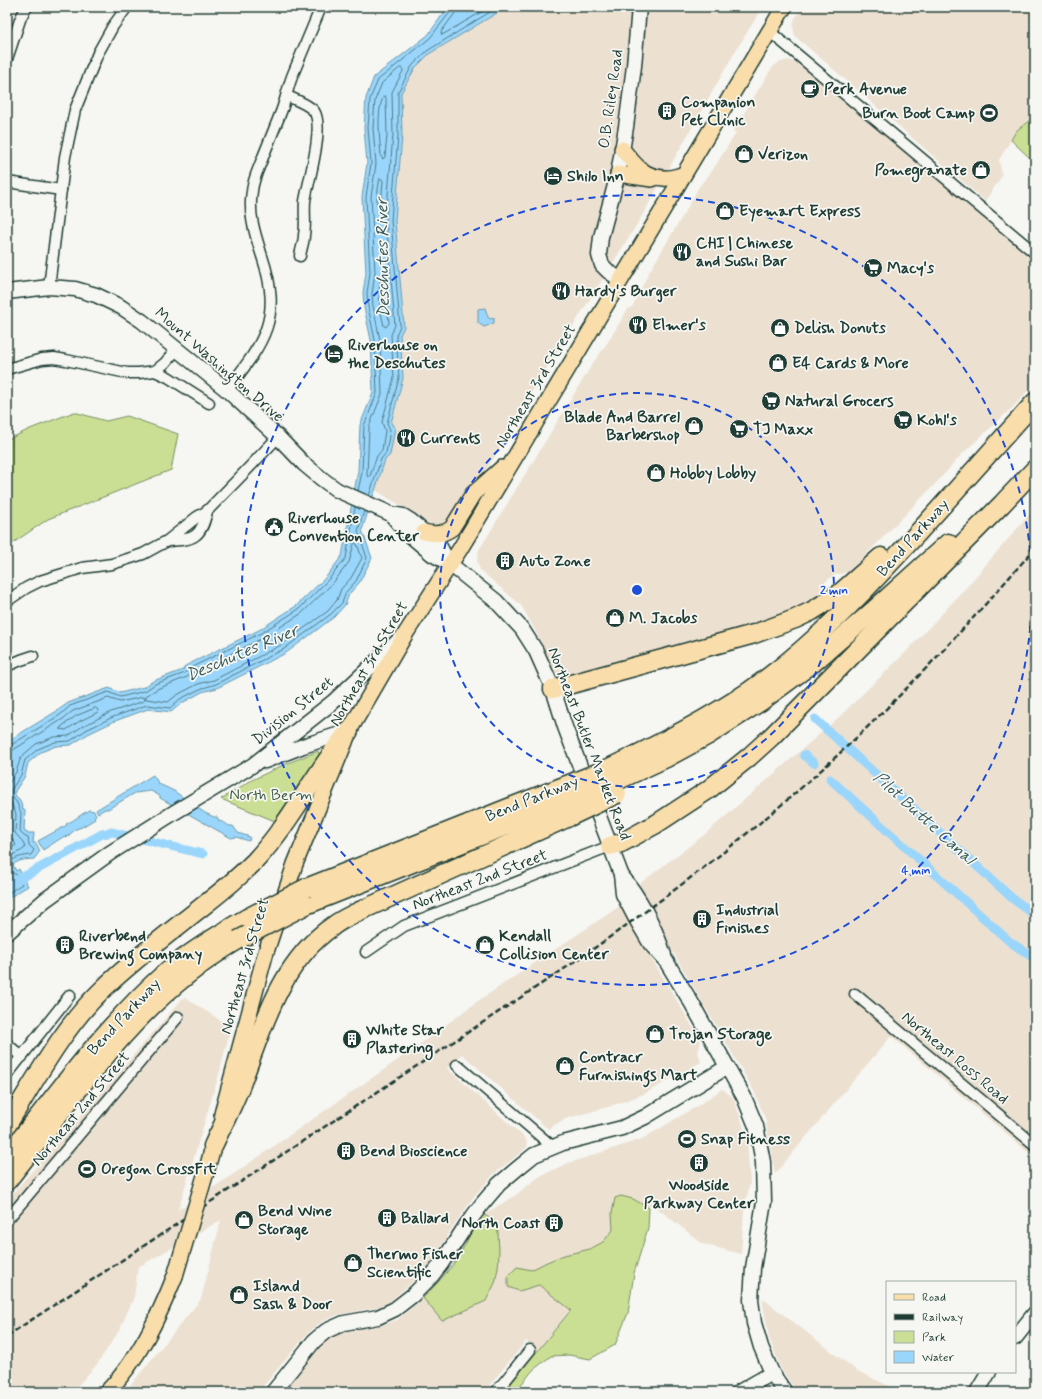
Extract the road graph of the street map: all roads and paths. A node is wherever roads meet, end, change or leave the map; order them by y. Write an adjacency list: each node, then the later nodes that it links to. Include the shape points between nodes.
1 (27, 7): 7 (street, via 21,17)
2 (127, 7): 14 (street, via 98,53 75,110 64,157)
3 (321, 7): 8 (street, via 292,76)
4 (638, 7): 9 (main road, O.B. Riley Road, via 634,66)
5 (784, 7): 6 (main road, Northeast 3rd Street)
6 (769, 31): 11 (main road, Northeast 3rd Street); 15 (street)
7 (7, 59)
8 (287, 96): 16 (street, via 314,111 317,120 315,153 305,203 304,238); 23 (street, via 258,171 250,203 253,229 268,274 270,317 266,332 253,356)
9 (622, 149): 10 (main road, O.B. Riley Road); 12 (main road, via 644,173)
10 (618, 174): 12 (main road, via 655,180); 17 (main road, O.B. Riley Road, via 601,237 599,255 602,265)
11 (683, 175): 12 (main road); 17 (main road, Northeast 3rd Street)
12 (664, 178)
13 (7, 182): 14 (street)
14 (61, 190): 18 (street)
15 (1035, 253)
16 (300, 256)
17 (620, 280): 28 (main road, Northeast 3rd Street)
18 (49, 287): 19 (main road, Mount Washington Drive); 20 (main road, Mount Washington Drive, via 75,289 96,295 121,307)
19 (7, 292)
20 (176, 349): 22 (street); 23 (main road, Mount Washington Drive)
21 (7, 369): 22 (street, via 54,358 126,373)
22 (155, 371): 25 (street)
23 (227, 390): 27 (main road, Mount Washington Drive)
24 (1035, 402): 26 (highway, Bend Parkway)
25 (209, 403)
26 (1022, 417): 38 (highway, via 948,483 876,562 839,594 812,611 754,634); 41 (highway, Bend Parkway, via 860,595 807,645 748,692 700,723 660,744)
27 (278, 437): 31 (main road, Mount Washington Drive, via 304,464 337,490); 34 (street, via 206,511 167,541 143,554 112,564 82,568 40,581)
28 (514, 458): 32 (main road, via 473,494 452,528 434,535); 33 (main road, Northeast 3rd Street)
29 (1035, 461): 41 (highway, Bend Parkway, via 814,663 710,734 666,758)
30 (1035, 469): 43 (highway, via 771,738 708,790 662,820)
31 (392, 514): 32 (main road, Mount Washington Drive, via 402,516); 33 (main road, Mount Washington Drive, via 405,531 432,554)
32 (424, 532): 33 (main road, Mount Washington Drive, via 439,545)
33 (450, 564): 35 (main road, Northeast 3rd Street); 38 (main road, Northeast Butler Market Road, via 496,601 522,629 542,661)
34 (7, 600)
35 (406, 633): 39 (main road, Northeast 3rd Street); 40 (main road, Division Street, via 333,702)
36 (33, 656): 37 (street)
37 (7, 666)
38 (553, 689): 43 (main road, Northeast Butler Market Road)
39 (349, 731): 40 (main road, Division Street); 55 (highway, via 283,826 254,862 226,888 122,972 74,1022); 57 (main road, Northeast 3rd Street, via 295,864 265,955)
40 (253, 765): 45 (main road, Division Street, via 124,844 45,900)
41 (612, 782): 42 (highway, Bend Parkway, bridge); 42 (highway, bridge)
42 (564, 803): 44 (highway, Bend Parkway); 57 (highway, via 332,926 322,935 295,963 277,993 243,1081)
43 (610, 846): 46 (street, Northeast 2nd Street, via 404,926); 53 (main road, Northeast Butler Market Road, via 621,874 632,888 658,936 666,961)
44 (306, 896): 59 (highway, Bend Parkway, bridge, via 247,918 221,933 167,972 127,1010); 60 (highway, Bend Parkway, bridge, via 204,962 153,1005 92,1073)
45 (7, 933)
46 (366, 952)
47 (855, 994): 56 (street, Northeast Ross Road)
48 (70, 996): 51 (street)
49 (178, 1017): 61 (street, Northeast 2nd Street)
50 (7, 1044): 51 (street)
51 (22, 1057): 54 (street)
52 (457, 1065): 58 (street)
53 (727, 1067): 58 (main road, via 645,1117 622,1128); 65 (main road, Northeast Butler Market Road, via 744,1096 762,1149 764,1202 753,1268 751,1300 754,1323)
54 (7, 1075)
55 (7, 1125)
56 (1035, 1144)
57 (213, 1146): 67 (main road, Northeast 3rd Street, bridge, via 175,1276 152,1329)
58 (553, 1147): 68 (main road, via 534,1155 500,1184 467,1224 441,1264 413,1295 395,1309 378,1317 344,1322 326,1331 314,1341)
59 (7, 1156)
60 (7, 1181)
61 (7, 1220)
62 (1035, 1313): 63 (main road)
63 (1016, 1337)
64 (530, 1350): 69 (street)
65 (772, 1373): 70 (main road); 71 (main road, Northeast Butler Market Road)
66 (988, 1373): 72 (main road)
67 (107, 1392)
68 (273, 1392)
69 (496, 1392)
70 (739, 1392)
71 (785, 1392)
72 (977, 1392)

